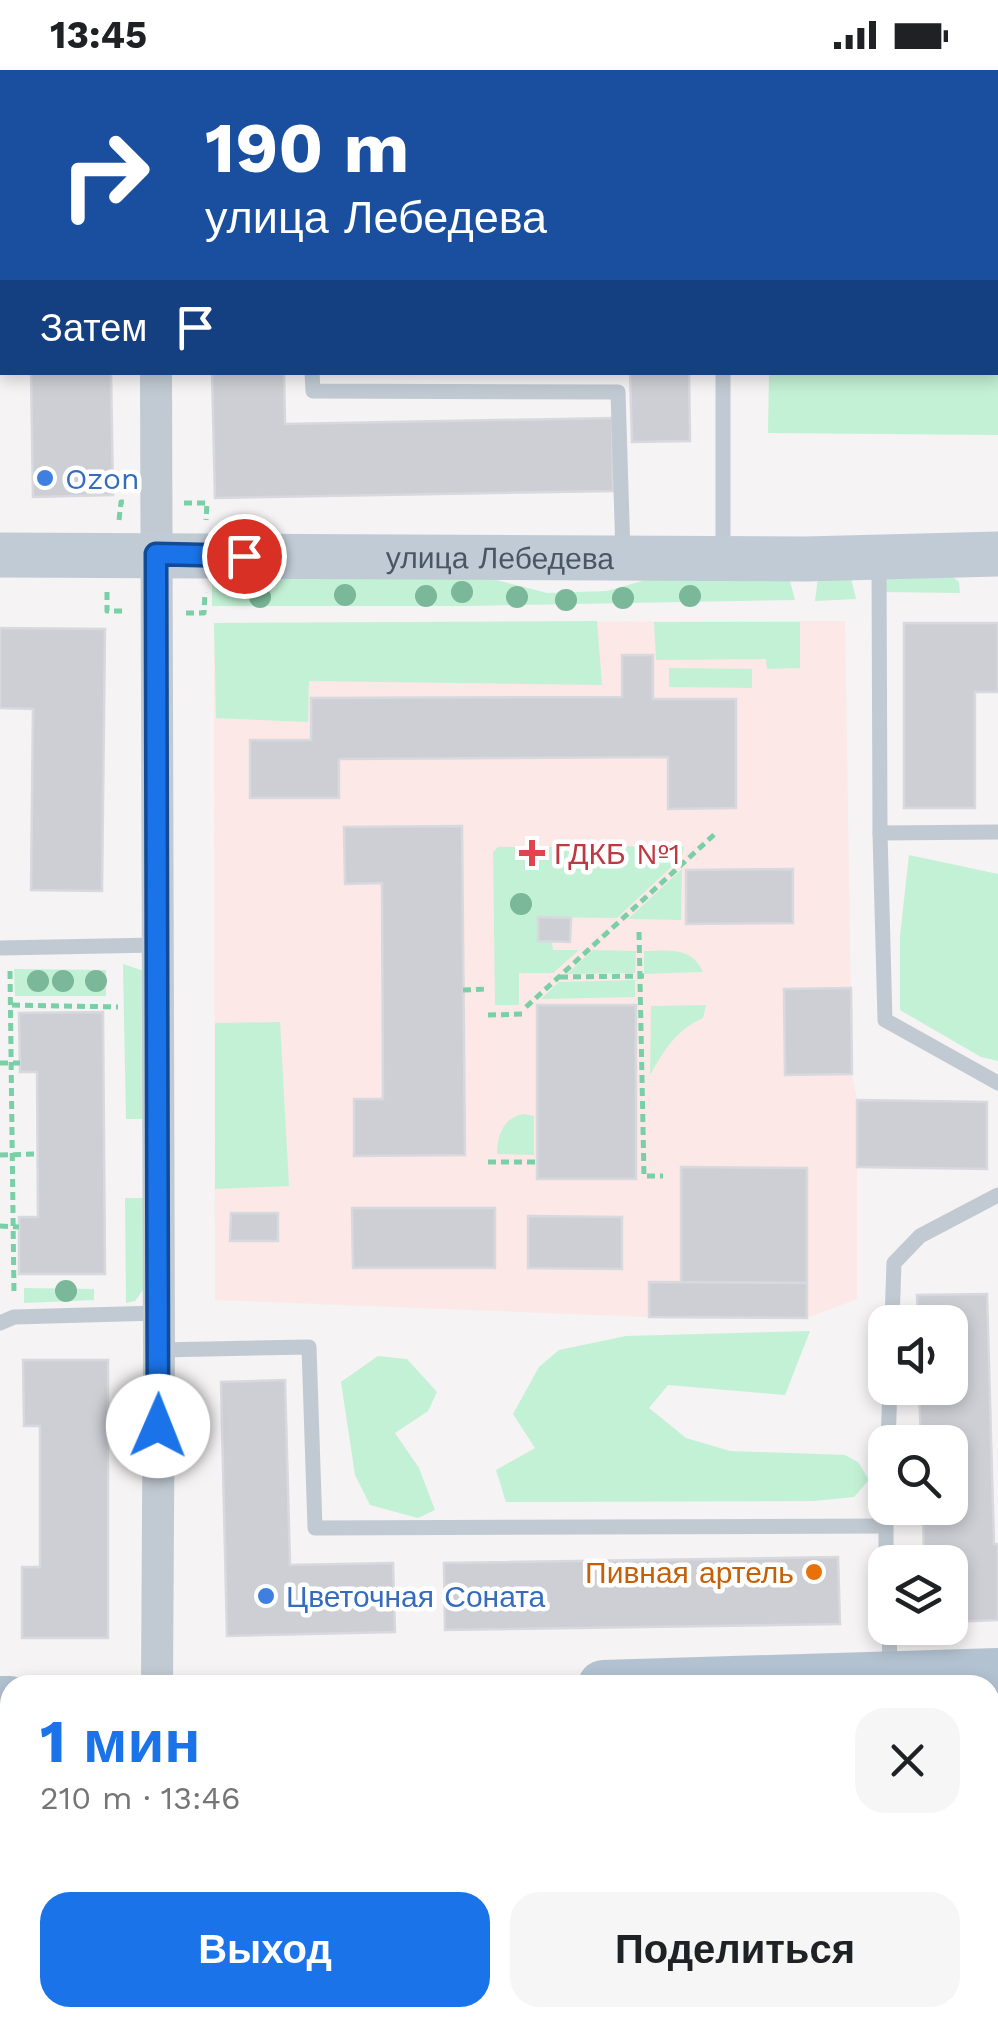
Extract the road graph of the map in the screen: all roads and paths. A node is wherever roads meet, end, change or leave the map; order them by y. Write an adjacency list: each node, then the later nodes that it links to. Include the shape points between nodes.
1 (156, 375): 8 (street)
2 (312, 375): 5 (lane, via 313,391)
3 (616, 375): 5 (lane)
4 (723, 375): 12 (lane)
5 (618, 392): 13 (lane)
6 (181, 502): 7 (path, via 207,504)
7 (206, 521)
8 (156, 554): 10 (street, улица Лебедева); 13 (street, улица Лебедева); 22 (street)
9 (998, 554): 11 (street, улица Лебедева)
10 (0, 555)
11 (879, 556): 12 (street, улица Лебедева); 20 (lane)
12 (722, 558): 13 (street, улица Лебедева)
13 (624, 559)
14 (205, 574): 17 (path, via 204,613)
15 (108, 576): 16 (path, via 107,611)
16 (135, 612)
17 (173, 613)
18 (998, 832): 20 (lane)
19 (716, 833): 25 (path)
20 (880, 833): 34 (lane, via 885,1020)
21 (639, 932): 24 (path)
22 (157, 945): 23 (lane); 45 (street)
23 (4, 948): 28 (path)
24 (642, 976): 25 (path); 40 (path, via 644,1176)
25 (556, 977): 30 (path, via 526,1011)
26 (464, 990): 27 (path)
27 (488, 990)
28 (12, 1006): 29 (path); 32 (path)
29 (118, 1007)
30 (488, 1015)
31 (0, 1063): 32 (path)
32 (12, 1063): 33 (path); 36 (path)
33 (20, 1063)
34 (998, 1083)
35 (0, 1154): 36 (path)
36 (13, 1154): 37 (path); 43 (path)
37 (38, 1154)
38 (488, 1162): 39 (path)
39 (537, 1162)
40 (662, 1176)
41 (998, 1196): 44 (lane, via 920,1236 894,1263)
42 (0, 1226): 43 (path)
43 (16, 1227): 46 (path)
44 (893, 1305)
45 (159, 1312): 46 (lane); 47 (street)
46 (7, 1320)
47 (159, 1350): 48 (lane, via 308,1347 315,1528); 52 (street)
48 (885, 1526): 49 (lane)
49 (886, 1545)
50 (889, 1645): 53 (lane)
51 (998, 1673): 54 (main road)
52 (156, 1675)
53 (890, 1675)
54 (944, 1675)

